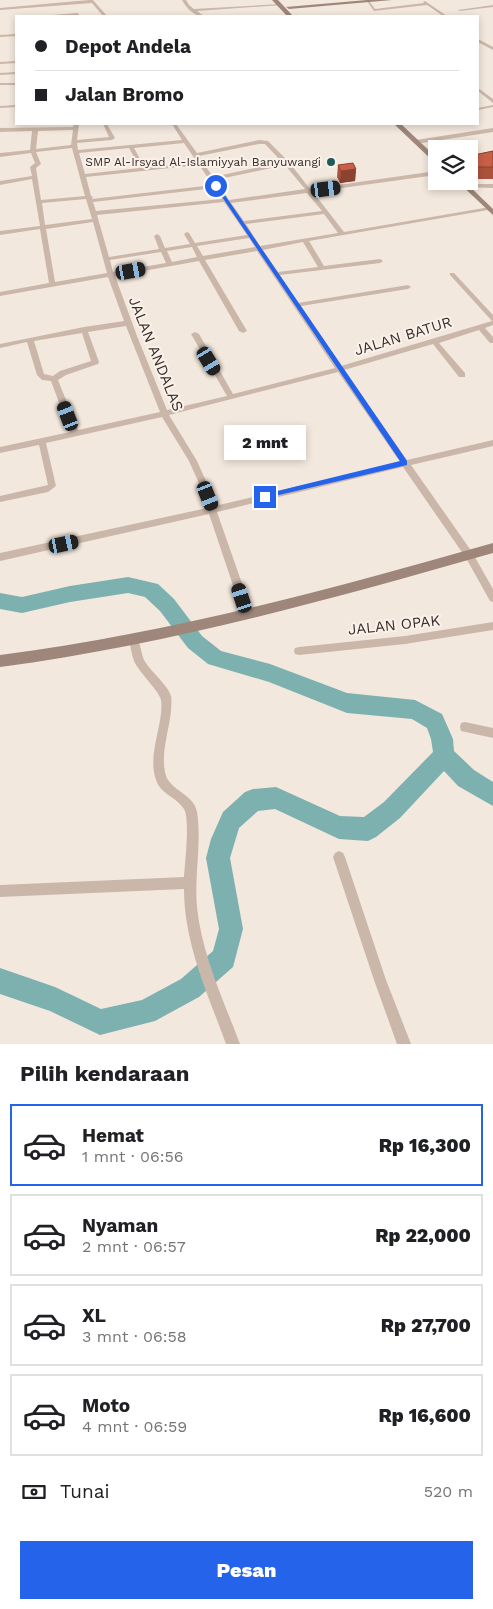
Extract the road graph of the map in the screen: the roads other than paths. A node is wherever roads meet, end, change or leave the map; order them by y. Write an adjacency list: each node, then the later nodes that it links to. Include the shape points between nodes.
1 (184, 0): 14 (street)
2 (275, 0): 8 (street)
3 (389, 0): 7 (street)
4 (423, 0): 9 (street)
5 (489, 0): 10 (street)
6 (91, 1): 11 (street); 19 (street)
7 (368, 2): 9 (street, via 374,10); 12 (street)
8 (281, 3): 12 (street); 14 (street); 21 (street)
9 (428, 4): 23 (street)
10 (493, 4): 15 (street)
11 (30, 7): 13 (street, via 13,11); 17 (street)
12 (289, 7): 22 (street)
13 (0, 9)
14 (193, 10): 20 (street)
15 (460, 10)
16 (78, 14): 18 (street)
17 (32, 15)
18 (65, 15)
19 (104, 15)
20 (200, 15)
21 (289, 15)
22 (296, 15)
23 (443, 15)
24 (15, 35): 25 (street)
25 (0, 36)
26 (479, 41): 27 (street)
27 (493, 49)
28 (15, 62): 29 (street)
29 (0, 64)
30 (15, 73): 31 (street)
31 (0, 74)
32 (0, 84): 33 (street)
33 (15, 84)
34 (479, 90): 35 (street)
35 (493, 102)
36 (15, 106): 38 (street)
37 (493, 106): 39 (street)
38 (0, 107)
39 (479, 108)
40 (106, 125): 51 (street, via 112,138)
41 (175, 125): 48 (street)
42 (398, 125): 49 (street)
43 (405, 125): 49 (street)
44 (76, 126): 46 (street); 51 (street, JALAN ANDALAS)
45 (0, 130): 46 (street)
46 (35, 130): 54 (street)
47 (493, 130): 49 (street)
48 (186, 141): 52 (street); 56 (street)
49 (419, 142): 53 (street); 55 (street)
50 (0, 146): 57 (street)
51 (75, 146): 52 (street); 54 (street); 62 (street, JALAN ANDALAS)
52 (131, 147): 60 (street)
53 (428, 149)
54 (34, 150): 57 (street); 63 (street, via 38,164 33,167)
55 (428, 152)
56 (195, 154): 58 (street); 59 (street, via 264,142)
57 (1, 155)
58 (201, 163): 60 (street); 64 (street)
59 (287, 164): 64 (street); 70 (street)
60 (143, 169): 62 (street)
61 (428, 174): 70 (street)
62 (84, 176): 71 (street, JALAN ANDALAS)
63 (35, 178): 65 (street); 73 (street)
64 (212, 179): 67 (street)
65 (0, 183)
66 (478, 185): 68 (street)
67 (216, 186): 71 (street); 72 (street)
68 (493, 186)
69 (469, 190): 74 (street)
70 (309, 191): 72 (street); 75 (street)
71 (91, 199): 73 (street); 76 (street, JALAN ANDALAS)
72 (227, 201): 76 (street); 77 (street)
73 (39, 202): 78 (street)
74 (491, 210): 80 (street)
75 (326, 212): 77 (street); 80 (street)
76 (95, 216): 78 (street); 88 (street, JALAN ANDALAS)
77 (242, 223): 83 (street)
78 (43, 227): 79 (street); 96 (street)
79 (0, 233)
80 (342, 233): 84 (street)
81 (187, 234): 85 (street)
82 (157, 236): 87 (street)
83 (250, 236): 85 (street); 86 (street)
84 (304, 240): 86 (street); 92 (street)
85 (194, 245): 87 (street); 89 (street)
86 (258, 248): 89 (street); 93 (street)
87 (163, 250): 88 (street); 91 (street)
88 (107, 259): 95 (street, JALAN ANDALAS)
89 (203, 259): 91 (street); 105 (street)
90 (380, 262): 92 (street)
91 (170, 264): 95 (street)
92 (322, 268): 93 (street)
93 (276, 274): 99 (street)
94 (452, 274): 100 (street)
95 (111, 275): 96 (street); 101 (street, JALAN ANDALAS)
96 (52, 284): 98 (street)
97 (408, 287): 99 (street)
98 (0, 294)
99 (296, 304): 111 (street)
100 (493, 319)
101 (128, 323): 104 (street); 115 (street, JALAN ANDALAS)
102 (493, 323): 103 (street, JALAN BATUR)
103 (481, 326): 108 (street, JALAN BATUR); 109 (street)
104 (84, 330): 107 (street); 113 (street, via 96,362)
105 (243, 332)
106 (195, 334): 114 (street)
107 (30, 339): 110 (street); 113 (street, via 41,375)
108 (434, 341): 111 (street, JALAN BATUR); 112 (street)
109 (493, 341)
110 (0, 346)
111 (340, 369): 114 (street, JALAN BATUR); 120 (street)
112 (462, 375)
113 (54, 379): 116 (street)
114 (231, 397): 115 (street, JALAN BATUR)
115 (164, 413): 116 (street, JALAN BATUR); 122 (street, JALAN ANDALAS, via 193,462)
116 (75, 434): 117 (street, JALAN BATUR)
117 (42, 442): 119 (street, JALAN BATUR); 121 (street, via 52,486)
118 (493, 443): 120 (street)
119 (0, 450)
120 (405, 463): 122 (street); 124 (street)
121 (0, 499)
122 (214, 511): 125 (street); 127 (street, JALAN ANDALAS)
123 (493, 548): 124 (street)
124 (469, 554): 126 (street); 127 (street, via 345,591)
125 (0, 557)
126 (493, 598)
127 (248, 615): 129 (street)
128 (493, 626): 130 (street, JALAN OPAK, via 405,640)
129 (134, 641): 131 (street); 135 (street, via 139,661 166,696 160,777 166,786 186,801 191,810)
130 (299, 651)
131 (0, 662)
132 (465, 728): 133 (street)
133 (493, 733)
134 (339, 857): 138 (street)
135 (189, 883): 136 (street); 137 (street, via 202,961)
136 (0, 891)
137 (233, 1044)
138 (404, 1044)

